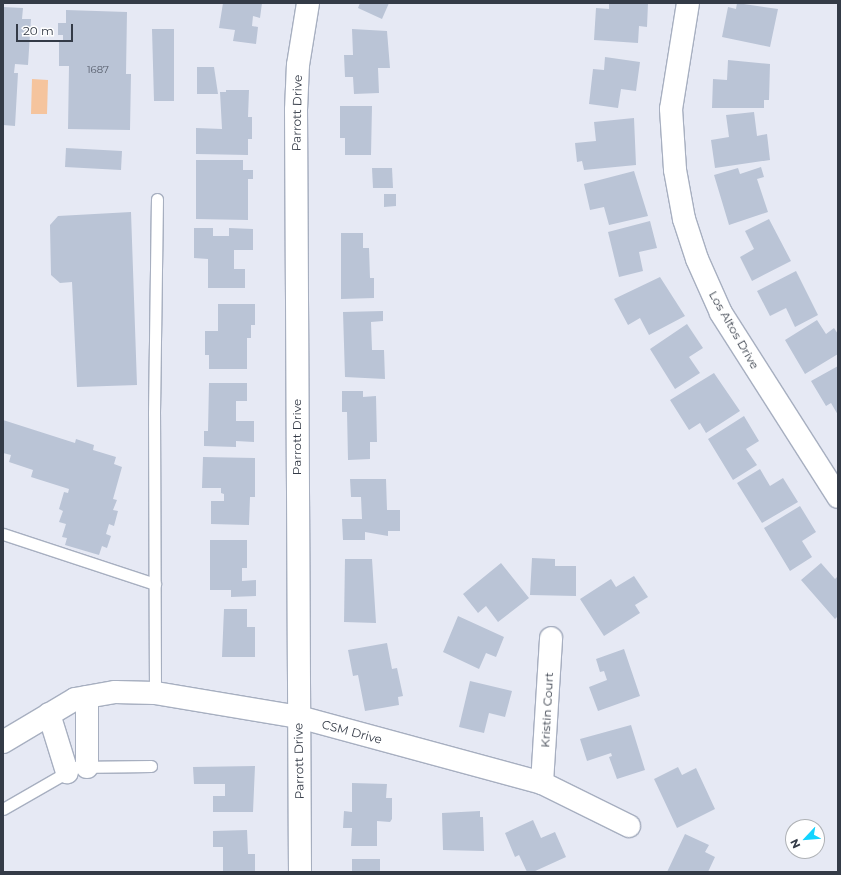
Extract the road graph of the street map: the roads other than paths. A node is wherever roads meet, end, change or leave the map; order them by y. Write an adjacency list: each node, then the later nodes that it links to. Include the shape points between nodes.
1 (308, 3): 11 (street, Parrott Drive, via 298,65 296,110)
2 (688, 3): 4 (street, Los Altos Drive, via 671,109 675,170 684,219 697,259 722,313)
3 (157, 199): 6 (lane)
4 (838, 497)
5 (3, 534): 6 (lane)
6 (155, 584): 8 (lane)
7 (551, 638): 15 (street, Kristin Court)
8 (155, 692): 9 (street, CSM Drive, via 116,692); 11 (street, CSM Drive)
9 (87, 696): 10 (street, CSM Drive, via 75,699); 14 (street)
10 (49, 714): 12 (street, CSM Drive); 14 (street)
11 (299, 717): 15 (street, CSM Drive); 18 (street, Parrott Drive)
12 (3, 742)
13 (151, 766): 14 (lane)
14 (77, 769): 16 (lane)
15 (542, 783): 17 (street, CSM Drive)
16 (3, 809)
17 (629, 826)
18 (300, 872)

